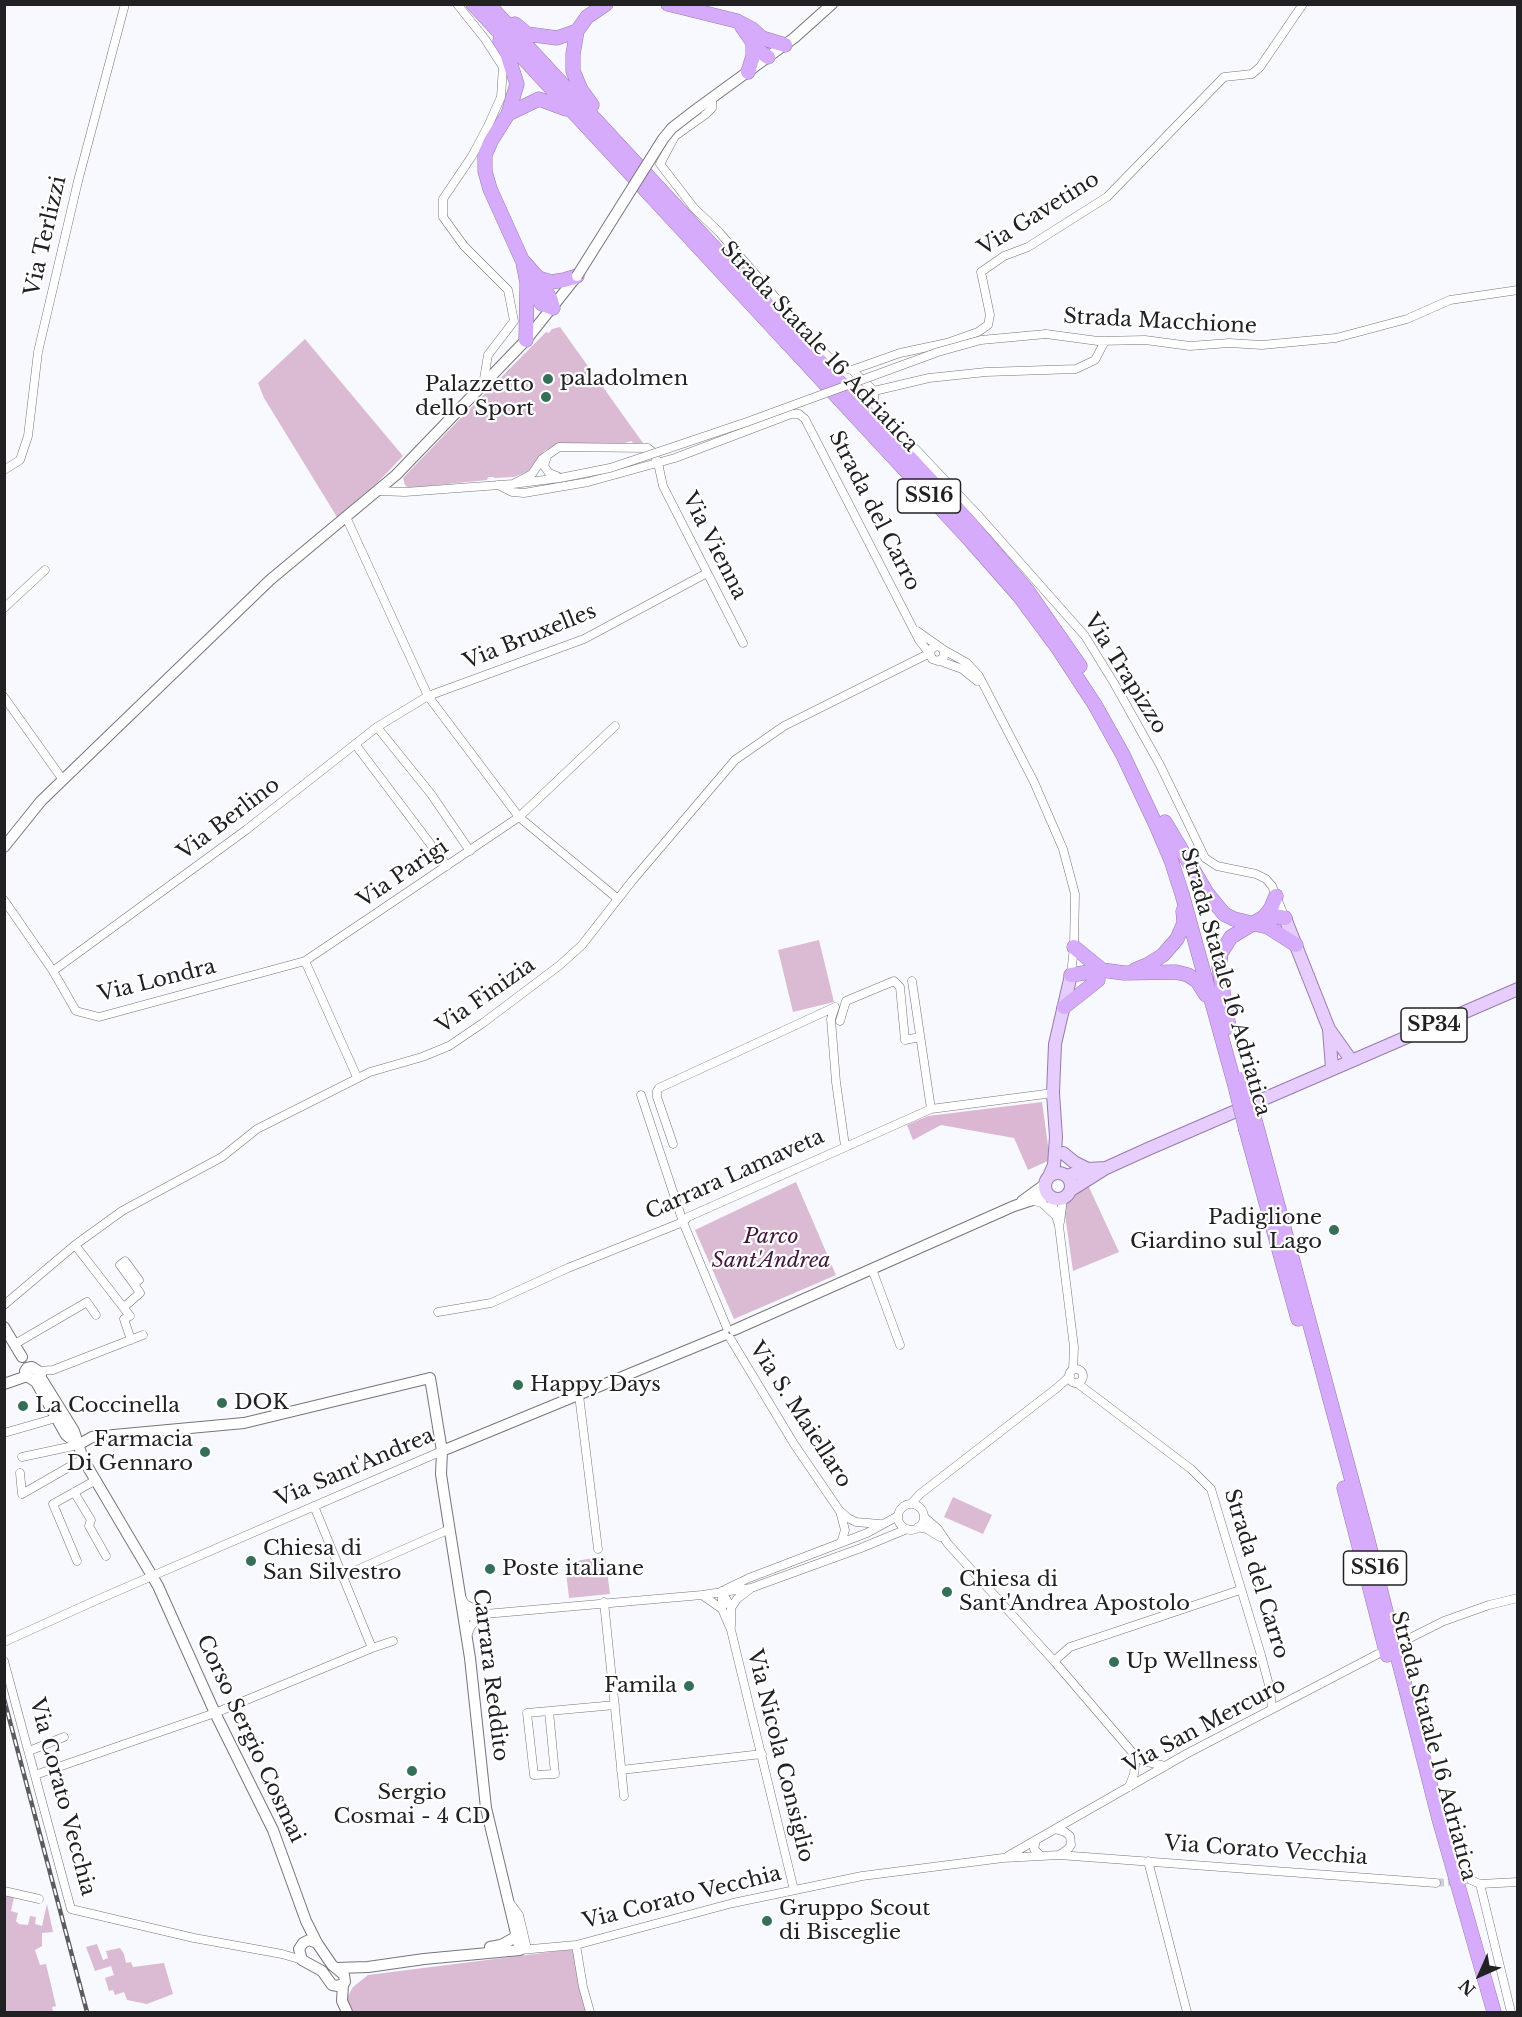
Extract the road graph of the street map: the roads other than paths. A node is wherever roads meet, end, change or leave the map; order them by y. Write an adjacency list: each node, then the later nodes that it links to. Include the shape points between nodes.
1 (125, 4): 29 (street, Via Terlizzi, via 38,352 28,436 20,460)
2 (456, 4): 25 (street, via 503,67 501,98 472,156 443,199 443,217 464,246 508,290 514,321 488,355)
3 (471, 4): 15 (highway, via 510,62 517,84); 16 (highway, Strada Statale 16 Adriatica / SS16)
4 (489, 4): 9 (highway, via 528,34 556,38); 17 (highway, Strada Statale 16 Adriatica / SS16)
5 (606, 4): 9 (highway, via 587,17)
6 (668, 4): 10 (highway, via 737,21 752,29)
7 (832, 4): 11 (street)
8 (1303, 4): 24 (street, Via Gavetino, via 1260,67 1252,74 1224,76 1107,197 981,272 990,315 988,325 947,343 900,353)
9 (577, 31): 17 (highway, via 573,71 580,90 624,142)
10 (757, 40): 11 (highway); 12 (highway); 13 (highway)
11 (785, 45): 12 (street)
12 (768, 57): 13 (street)
13 (748, 72): 14 (street)
14 (712, 99): 18 (street, bridge, via 663,139); 24 (street, via 712,108 675,136 660,164 694,208 819,348 840,367)
15 (508, 114): 16 (highway, via 539,99 564,107); 19 (highway, via 490,141 485,171)
16 (590, 131): 56 (highway, Strada Statale 16 Adriatica / SS16, via 1020,597 1095,705 1123,755 1156,825)
17 (627, 154): 52 (highway, Strada Statale 16 Adriatica / SS16, via 969,522 1027,590 1102,700)
18 (577, 276): 19 (highway, via 551,282); 21 (street)
19 (532, 281): 21 (highway, via 550,298); 22 (highway)
20 (1518, 290): 23 (street, Strada Macchione, via 1450,300 1407,319 1336,338 1190,346 1145,340)
21 (553, 308): 22 (street)
22 (526, 340): 25 (street)
23 (1105, 341): 26 (street, via 1095,360 1076,369 929,378); 30 (street, Strada Macchione, bridge, via 1046,334 981,340 610,468)
24 (852, 370): 26 (street)
25 (483, 385): 33 (street)
26 (874, 391): 57 (street, Via Trapizzo, via 875,406 1085,636 1151,748 1206,858 1217,866 1266,879)
27 (549, 452): 28 (street, via 558,447 641,447 653,452); 30 (street, via 544,466); 31 (street, via 532,474)
28 (658, 463): 32 (street, via 532,492 512,492); 36 (street, Via Vienna, via 663,486); 38 (street, Strada del Carro, via 799,414)
29 (4, 470)
30 (560, 478): 31 (street, Strada Macchione)
31 (513, 484): 32 (street, Strada Macchione)
32 (498, 485): 33 (street, Strada Macchione, via 405,492)
33 (377, 490): 34 (street)
34 (346, 516): 45 (street); 50 (street, via 270,580)
35 (45, 570): 37 (street)
36 (707, 573): 39 (street, Via Vienna); 45 (street, Via Bruxelles, via 584,639)
37 (4, 608)
38 (913, 628): 40 (street, Strada del Carro); 41 (street, Strada del Carro)
39 (743, 643)
40 (941, 648): 41 (street, via 934,647); 42 (street, via 945,655); 44 (street, Strada del Carro, via 967,663)
41 (930, 652): 42 (street); 43 (street, Via Finizia)
42 (938, 661): 43 (street, Via Finizia); 44 (street, Strada del Carro, via 963,669)
43 (904, 666): 58 (street, Via Finizia, via 784,726 735,760)
44 (986, 691): 63 (street, Strada del Carro, via 1034,782 1063,849 1075,894)
45 (428, 696): 48 (street, Via Berlino); 51 (street)
46 (4, 697): 50 (street)
47 (615, 726): 51 (street, Via Parigi)
48 (377, 727): 49 (street, Via Berlino); 54 (street)
49 (355, 744): 55 (street); 65 (street, Via Berlino, via 246,830)
50 (63, 780): 53 (street)
51 (519, 817): 54 (street, Via Parigi); 58 (street)
52 (1165, 822): 61 (highway, via 1216,907 1234,919); 73 (highway, Strada Statale 16 Adriatica / SS16, via 1191,891)
53 (4, 847)
54 (470, 851): 55 (street, Via Parigi)
55 (447, 866): 64 (street, Via Parigi)
56 (1182, 894): 66 (highway, via 1185,923 1177,939 1163,955); 73 (highway, Strada Statale 16 Adriatica / SS16)
57 (1276, 896): 60 (street, Via Trapizzo); 61 (highway)
58 (618, 899): 78 (street, Via Finizia, via 582,945 560,965 449,1046)
59 (4, 900): 65 (street, Via Londra)
60 (1285, 918): 61 (highway); 62 (main road)
61 (1263, 923): 62 (highway); 73 (highway, via 1231,937 1221,953)
62 (1296, 945): 74 (main road)
63 (1074, 947): 67 (street, Strada del Carro); 68 (highway)
64 (306, 961): 65 (street, Via Londra, via 99,1017 76,1011); 78 (street)
65 (53, 971)
66 (1124, 973): 68 (highway); 73 (highway, via 1188,975 1197,981)
67 (1071, 975): 68 (highway); 71 (main road, Strada del Carro)
68 (1100, 975): 71 (highway)
69 (912, 981): 75 (street)
70 (1518, 989): 76 (main road, SP34)
71 (1064, 1007): 79 (main road, Strada del Carro, via 1055,1044)
72 (840, 1021): 75 (street, via 846,1001 894,981 900,987 905,1040)
73 (1224, 1027): 82 (highway, Strada Statale 16 Adriatica / SS16, bridge)
74 (1329, 1029): 76 (main road); 77 (main road)
75 (920, 1036): 81 (street)
76 (1351, 1060): 77 (main road, Via Sant'Andrea)
77 (1332, 1068): 87 (main road, Via Sant'Andrea)
78 (357, 1077): 96 (street, Via Finizia, via 257,1129 222,1157 122,1211)
79 (1053, 1094): 81 (street, Carrara Lamaveta); 83 (main road, Strada del Carro)
80 (641, 1095): 94 (street, Via S. Maiellaro)
81 (931, 1109): 85 (street, Carrara Lamaveta)
82 (1251, 1127): 206 (highway, Strada Statale 16 Adriatica / SS16, via 1377,1618); 207 (highway, Strada Statale 16 Adriatica / SS16, via 1366,1533 1439,1819)
83 (1056, 1137): 86 (main road, Strada del Carro); 90 (main road, Strada del Carro)
84 (673, 1144): 85 (street, via 657,1096 659,1088 835,1007 831,1019)
85 (845, 1146): 94 (street, Carrara Lamaveta)
86 (1062, 1153): 88 (main road); 89 (main road, Strada del Carro)
87 (1106, 1168): 88 (main road, Via Sant'Andrea); 90 (main road, Via Sant'Andrea)
88 (1088, 1169): 89 (main road, Via Sant'Andrea)
89 (1066, 1175): 90 (main road, Via Sant'Andrea, via 1057,1172); 90 (main road, via 1071,1183)
90 (1054, 1190): 91 (street, Via Sant'Andrea); 92 (street, Via Sant'Andrea); 93 (street, Strada del Carro); 95 (street, Strada del Carro)
91 (1034, 1201): 92 (street, Via Sant'Andrea); 93 (street)
92 (1014, 1206): 97 (street, Via Sant'Andrea)
93 (1055, 1215): 95 (street, Strada del Carro)
94 (683, 1222): 101 (street, Carrara Lamaveta, via 491,1303); 104 (street, Via S. Maiellaro)
95 (1059, 1226): 110 (street, Strada del Carro)
96 (75, 1245): 99 (street, Via Finizia); 100 (street)
97 (872, 1269): 104 (street, Via Sant'Andrea); 108 (street)
98 (134, 1284): 100 (street, via 140,1293)
99 (4, 1305)
100 (124, 1307): 106 (street, via 129,1316 124,1319)
101 (438, 1312)
102 (96, 1315): 107 (street, via 87,1302)
103 (4, 1327): 107 (street)
104 (729, 1333): 112 (street, Via Sant'Andrea); 125 (street, Via S. Maiellaro, via 794,1444)
105 (143, 1335): 106 (street)
106 (131, 1340): 109 (street)
107 (15, 1344): 109 (street)
108 (900, 1345)
109 (33, 1374): 111 (street); 113 (street); 115 (street, Corso Sergio Cosmai, via 74,1431)
110 (1076, 1377): 121 (street); 140 (street, Strada del Carro, via 1191,1468 1211,1489)
111 (4, 1384)
112 (579, 1395): 116 (street, Via Sant'Andrea); 134 (street)
113 (56, 1418): 114 (street); 115 (street)
114 (4, 1432)
115 (78, 1445): 116 (street, Carrara Reddito, via 92,1437 244,1424 430,1378); 117 (street); 118 (street, Corso Sergio Cosmai)
116 (442, 1451): 124 (street, Via Sant'Andrea); 130 (street, Carrara Reddito, via 441,1474)
117 (22, 1457)
118 (83, 1459): 119 (street, via 22,1494); 120 (street, Corso Sergio Cosmai)
119 (20, 1473)
120 (96, 1480): 122 (street); 137 (street, Corso Sergio Cosmai)
121 (932, 1486): 123 (street); 126 (street, via 924,1497)
122 (74, 1492): 135 (street); 136 (street, via 53,1503)
123 (911, 1504): 126 (street); 127 (street, via 903,1506)
124 (314, 1506): 137 (street, Via Sant'Andrea); 138 (street)
125 (839, 1510): 128 (street, Via S. Maiellaro, via 856,1522); 132 (street, Via S. Maiellaro, via 845,1530)
126 (923, 1513): 129 (street); 133 (street)
127 (898, 1516): 128 (street); 131 (street)
128 (880, 1524): 132 (street)
129 (918, 1527): 131 (street); 133 (street)
130 (450, 1529): 138 (street); 143 (street, Carrara Reddito)
131 (907, 1529): 139 (street)
132 (841, 1543): 141 (street)
133 (948, 1544): 158 (street)
134 (598, 1549)
135 (106, 1556)
136 (77, 1561)
137 (152, 1576): 153 (street, Via Sant'Andrea); 162 (street, Corso Sergio Cosmai)
138 (343, 1576): 155 (street)
139 (751, 1588): 141 (street); 146 (street)
140 (1240, 1590): 158 (street, via 1070,1647); 160 (street, Strada del Carro, via 1261,1655)
141 (722, 1591): 142 (street); 146 (street, Via Nicola Consiglio); 147 (street, Via Nicola Consiglio)
142 (702, 1595): 145 (street); 147 (street)
143 (461, 1597): 148 (street, via 465,1604); 149 (street, Carrara Reddito)
144 (1518, 1598): 154 (street, via 1444,1621)
145 (604, 1602): 148 (street); 159 (street)
146 (731, 1608): 150 (street, Via Nicola Consiglio)
147 (722, 1609): 150 (street, Via Nicola Consiglio)
148 (485, 1614): 149 (street, via 474,1612); 151 (street, via 471,1626)
149 (464, 1616): 151 (street, Carrara Reddito)
150 (731, 1630): 165 (street, Via Nicola Consiglio)
151 (467, 1637): 189 (street, Carrara Reddito, via 486,1808)
152 (393, 1641): 155 (street)
153 (4, 1642)
154 (1400, 1643)
155 (372, 1648): 162 (street)
156 (1378, 1654): 160 (street, Via San Mercuro)
157 (4, 1661): 164 (street, Via Corato Vecchia)
158 (1054, 1661): 166 (street)
159 (615, 1705): 161 (street); 168 (street)
160 (1272, 1709): 167 (street, Via San Mercuro)
161 (549, 1711): 161 (street, via 527,1713 534,1775 555,1774)
162 (215, 1713): 169 (street); 190 (street, Corso Sergio Cosmai, via 273,1830)
163 (64, 1737): 164 (street)
164 (28, 1752): 169 (street, Via Corato Vecchia)
165 (762, 1754): 168 (street); 186 (street, Via Nicola Consiglio)
166 (1139, 1763): 167 (street); 170 (street, via 1147,1769); 171 (street)
167 (1165, 1766): 170 (street, Via San Mercuro)
168 (621, 1770): 172 (street)
169 (35, 1775): 196 (street, Via Corato Vecchia, via 71,1909)
170 (1146, 1776): 171 (street, Via San Mercuro)
171 (1129, 1787): 173 (street, Via San Mercuro)
172 (624, 1796)
173 (1082, 1815): 174 (street, Via San Mercuro); 176 (street, via 1071,1830)
174 (1055, 1829): 175 (street, Via Corato Vecchia); 176 (street, Via Corato Vecchia, via 1065,1832)
175 (1036, 1840): 178 (street, via 1034,1849); 180 (street, Via Corato Vecchia)
176 (1070, 1840): 177 (street, via 1068,1849); 179 (street, Via Corato Vecchia, via 1080,1854)
177 (1059, 1855): 178 (street, Via Corato Vecchia); 179 (street, Via Corato Vecchia)
178 (1041, 1856): 180 (street, Via Corato Vecchia)
179 (1093, 1857): 181 (street, Via Corato Vecchia)
180 (1004, 1858): 186 (street, Via Corato Vecchia, via 862,1876)
181 (1148, 1861): 184 (street, Via Corato Vecchia); 205 (street)
182 (1471, 1880): 185 (street)
183 (1518, 1882): 185 (street)
184 (1436, 1883)
185 (1480, 1884): 208 (street)
186 (794, 1890): 194 (street, Via Corato Vecchia)
187 (4, 1891): 188 (street)
188 (39, 1899)
189 (510, 1902): 191 (street, Carrara Reddito); 195 (street, Carrara Reddito, via 519,1916)
190 (306, 1921): 192 (street, Corso Sergio Cosmai); 193 (street, Corso Sergio Cosmai)
191 (517, 1931): 195 (street, Carrara Reddito); 197 (street, via 514,1938 501,1945 462,1950)
192 (317, 1942): 193 (street, via 309,1940); 200 (street, Corso Sergio Cosmai)
193 (302, 1944): 196 (street); 198 (street, Corso Sergio Cosmai)
194 (576, 1945): 195 (street, Via Corato Vecchia); 204 (street)
195 (524, 1949): 197 (street, Via Corato Vecchia)
196 (282, 1954): 198 (street, Via Corato Vecchia)
197 (450, 1957): 199 (street, Via Corato Vecchia)
198 (302, 1960): 201 (street)
199 (368, 1967): 200 (street, Via Corato Vecchia); 201 (street, Via Corato Vecchia)
200 (336, 1968): 201 (street, Corso Sergio Cosmai, via 344,1975)
201 (340, 1984): 202 (street); 203 (street)
202 (339, 2013)
203 (347, 2013)
204 (590, 2013)
205 (1187, 2013)
206 (1484, 2013)
207 (1494, 2013)
208 (1511, 2013)

